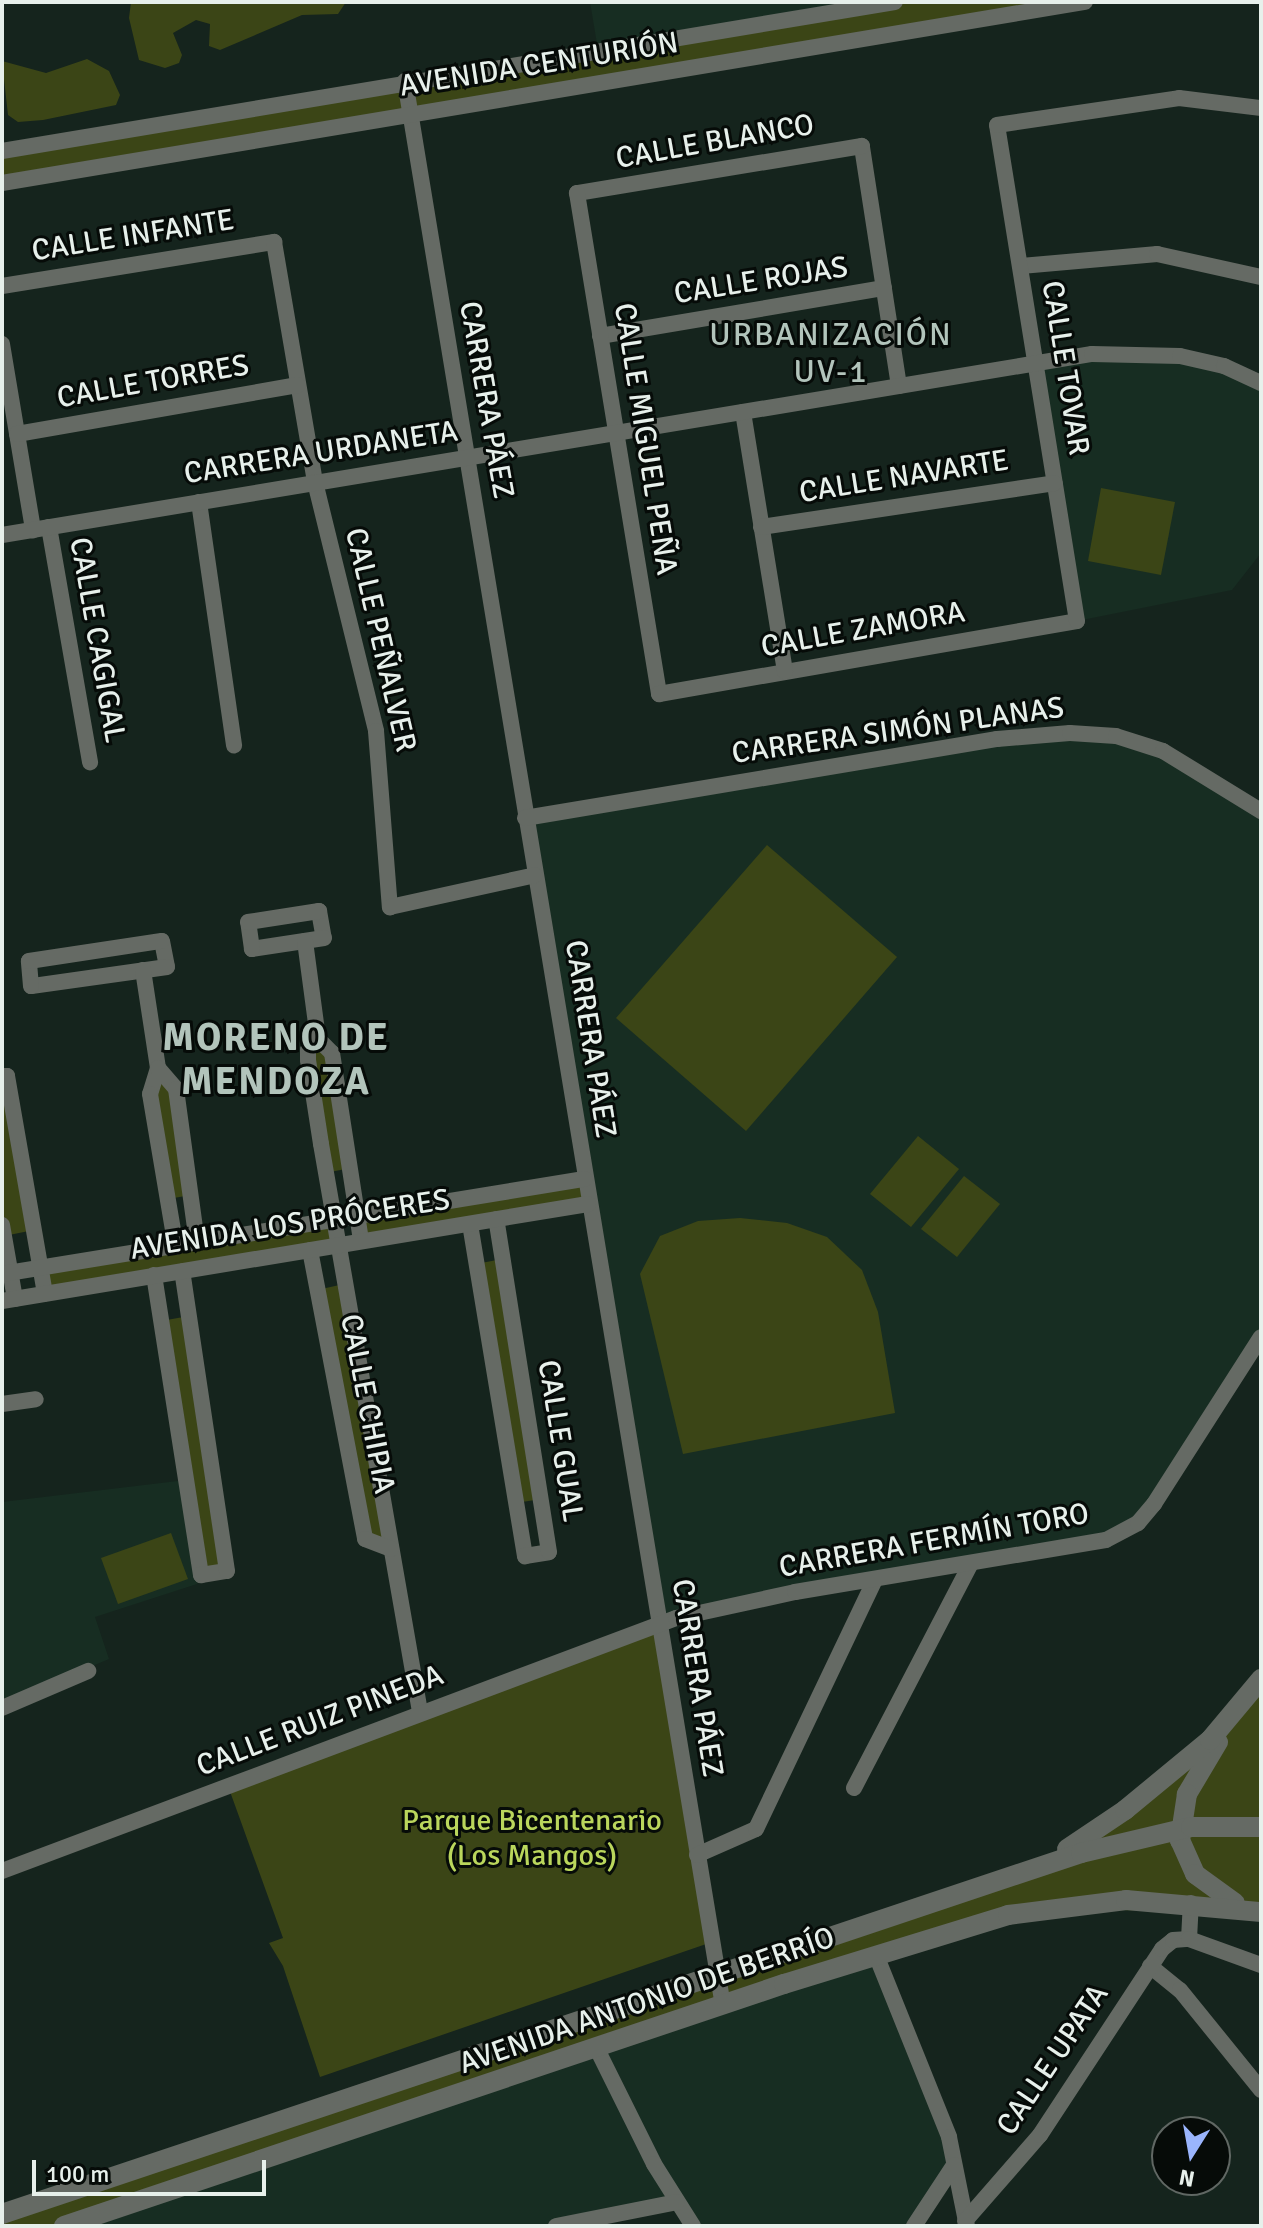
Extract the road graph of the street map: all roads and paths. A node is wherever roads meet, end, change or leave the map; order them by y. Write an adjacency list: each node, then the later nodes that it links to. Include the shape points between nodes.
1 (895, 2): 3 (street, AVENIDA CENTURIÓN)
2 (1085, 2): 5 (street, AVENIDA CENTURIÓN)
3 (405, 81): 5 (street, CARRERA PÁEZ); 6 (street, AVENIDA CENTURIÓN)
4 (1261, 108): 10 (street, CALLE TOVAR, via 1179,98 997,125)
5 (410, 113): 7 (street, AVENIDA CENTURIÓN); 23 (street, CARRERA PÁEZ)
6 (2, 151)
7 (2, 183)
8 (577, 193): 13 (street, CALLE BLANCO, via 862,146); 14 (street, CALLE MIGUEL PEÑA)
9 (274, 242): 12 (street, CALLE INFANTE); 18 (street, CALLE PEÑALVER)
10 (1021, 266): 11 (street, via 1157,254); 16 (street, CALLE TOVAR)
11 (1261, 277)
12 (2, 286)
13 (884, 288): 14 (street, CALLE ROJAS); 19 (street)
14 (600, 336): 21 (street, CALLE MIGUEL PEÑA)
15 (2, 344): 22 (street, CALLE CAGIGAL)
16 (1037, 362): 17 (street, CARRERA URDANETA, via 1150,352 1224,366); 19 (street, CARRERA URDANETA); 25 (street, CALLE TOVAR)
17 (1261, 383)
18 (298, 385): 22 (street, CALLE TORRES); 24 (street, CALLE PEÑALVER)
19 (899, 386): 20 (street, CARRERA URDANETA)
20 (743, 412): 21 (street, CARRERA URDANETA); 27 (street)
21 (615, 433): 23 (street, CARRERA URDANETA); 32 (street, CALLE MIGUEL PEÑA)
22 (17, 434): 28 (street, CALLE CAGIGAL)
23 (468, 458): 24 (street, CARRERA URDANETA); 36 (street, CARRERA PÁEZ)
24 (315, 482): 26 (street, CARRERA URDANETA); 37 (street, CALLE PEÑALVER, via 376,731 390,907)
25 (1055, 483): 27 (street, CALLE NAVARTE); 30 (street, CALLE TOVAR)
26 (199, 502): 28 (street, CARRERA URDANETA); 33 (street)
27 (761, 527): 31 (street)
28 (41, 528): 29 (street, CARRERA URDANETA); 34 (street, CALLE CAGIGAL)
29 (2, 535)
30 (1077, 621): 31 (street, CALLE ZAMORA)
31 (785, 672): 32 (street, CALLE ZAMORA)
32 (659, 694)
33 (234, 745)
34 (90, 762)
35 (1261, 811): 36 (street, CARRERA SIMÓN PLANAS, via 1163,751 1116,736 1070,733 997,739)
36 (525, 818): 37 (street, CARRERA PÁEZ)
37 (535, 875): 43 (street, CARRERA PÁEZ)
38 (305, 941): 40 (street)
39 (143, 970): 39 (street, via 167,967 162,941 28,963 35,989); 41 (street)
40 (318, 1039): 45 (street, via 332,1053); 47 (street, CALLE CHIPIA, via 308,1050 308,1060)
41 (158, 1068): 51 (street, via 176,1089); 53 (street, via 150,1094)
42 (2, 1076): 55 (street, via 7,1076)
43 (584, 1179): 44 (street, CARRERA PÁEZ); 45 (street, AVENIDA LOS PRÓCERES)
44 (588, 1204): 46 (street, AVENIDA LOS PRÓCERES); 67 (street, CARRERA PÁEZ)
45 (357, 1217): 47 (street, AVENIDA LOS PRÓCERES); 50 (street)
46 (496, 1219): 48 (street, AVENIDA LOS PRÓCERES); 48 (street, CALLE GUAL, via 549,1552 525,1556)
47 (333, 1221): 51 (street, AVENIDA LOS PRÓCERES); 52 (street, CALLE CHIPIA)
48 (470, 1224): 50 (street, AVENIDA LOS PRÓCERES)
49 (2, 1225): 57 (street)
50 (361, 1241): 52 (street, AVENIDA LOS PRÓCERES)
51 (197, 1243): 53 (street, AVENIDA LOS PRÓCERES)
52 (337, 1245): 54 (street, AVENIDA LOS PRÓCERES); 64 (street, CALLE CHIPIA)
53 (176, 1247): 55 (street, AVENIDA LOS PRÓCERES)
54 (310, 1250): 56 (street, AVENIDA LOS PRÓCERES); 64 (street, CALLE CHIPIA, via 365,1539)
55 (40, 1268): 57 (street, AVENIDA LOS PRÓCERES); 59 (street)
56 (182, 1271): 58 (street, AVENIDA LOS PRÓCERES); 58 (street, via 227,1571 201,1575)
57 (6, 1274): 60 (street)
58 (154, 1275): 59 (street, AVENIDA LOS PRÓCERES)
59 (45, 1294): 60 (street, AVENIDA LOS PRÓCERES)
60 (8, 1300)
61 (1261, 1337): 65 (street, CARRERA FERMÍN TORO, via 1138,1523 1092,1543)
62 (36, 1399): 63 (street)
63 (2, 1404)
64 (391, 1549): 71 (street, CALLE CHIPIA)
65 (970, 1565): 66 (street, CARRERA FERMÍN TORO); 73 (street)
66 (875, 1579): 67 (street, CARRERA FERMÍN TORO); 76 (street, via 756,1829)
67 (659, 1624): 71 (street, CALLE RUIZ PINEDA); 76 (street, CARRERA PÁEZ)
68 (88, 1671): 70 (street)
69 (1261, 1679): 72 (street)
70 (2, 1708)
71 (420, 1712): 78 (street, CALLE RUIZ PINEDA)
72 (1235, 1715): 75 (street, via 1187,1794); 77 (street, via 1125,1810)
73 (854, 1788)
74 (1261, 1827): 75 (street)
75 (1179, 1829): 77 (street); 80 (street, via 1195,1874 1214,1892)
76 (697, 1855): 85 (street, CARRERA PÁEZ)
77 (1036, 1868): 85 (street, AVENIDA ANTONIO DE BERRÍO)
78 (2, 1871)
79 (1191, 1903): 80 (street, AVENIDA ANTONIO DE BERRÍO); 81 (street); 82 (street, AVENIDA ANTONIO DE BERRÍO, via 1126,1900 1036,1909)
80 (1256, 1911)
81 (1189, 1939): 83 (street); 84 (street, CALLE UPATA, via 1173,1940)
82 (876, 1955): 86 (street, AVENIDA ANTONIO DE BERRÍO); 89 (street, via 949,2137)
83 (1261, 1965)
84 (1150, 1966): 88 (street, via 1180,1990); 92 (street, CALLE UPATA, via 1040,2135)
85 (718, 1973): 86 (street, CARRERA PÁEZ); 91 (street, AVENIDA ANTONIO DE BERRÍO)
86 (723, 2006): 87 (street, AVENIDA ANTONIO DE BERRÍO)
87 (597, 2049): 90 (street); 93 (street, AVENIDA ANTONIO DE BERRÍO)
88 (1261, 2090)
89 (954, 2165): 92 (street); 96 (street)
90 (677, 2202): 94 (street); 95 (street)
91 (2, 2214)
92 (966, 2224)
93 (64, 2226)
94 (556, 2226)
95 (693, 2226)
96 (914, 2226)

